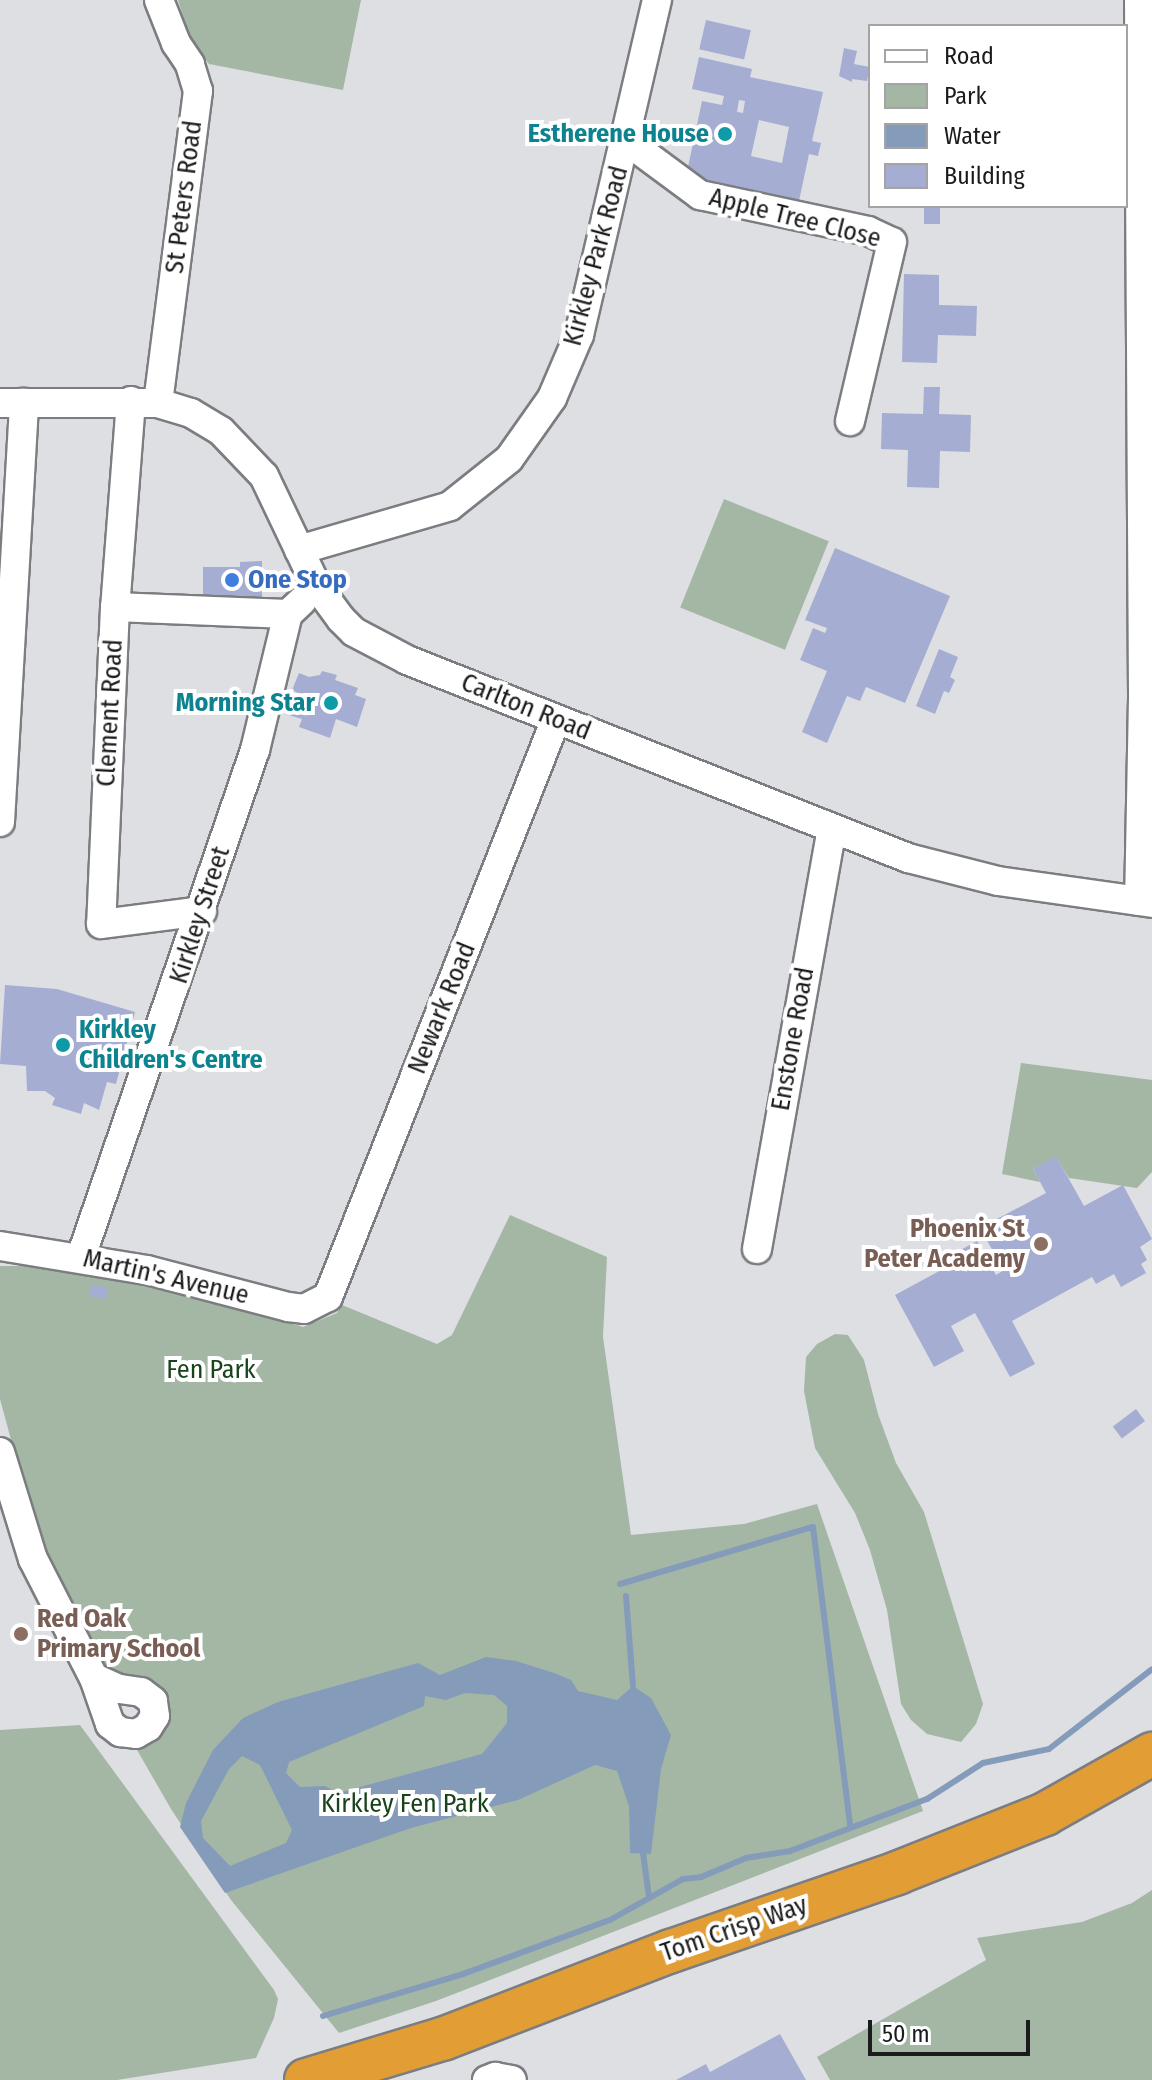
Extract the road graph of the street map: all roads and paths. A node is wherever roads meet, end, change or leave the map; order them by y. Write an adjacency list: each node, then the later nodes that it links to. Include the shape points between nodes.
1 (159, 0): 5 (street, St Peters Road, via 198,91)
2 (657, 0): 4 (street, Kirkley Park Road)
3 (1139, 0): 16 (street)
4 (627, 141): 7 (street, Apple Tree Close, via 700,195 868,231 892,242); 8 (street, Kirkley Park Road, via 579,335 552,398 509,459 450,506)
5 (144, 402): 6 (street, Carlton Road); 8 (street, Carlton Road, via 191,413 221,431 264,476); 11 (street, Clement Road)
6 (12, 403): 10 (street)
7 (850, 421)
8 (299, 550): 9 (street, Carlton Road)
9 (316, 585): 12 (street); 13 (street, Carlton Road, via 354,632 407,660)
10 (7, 607): 14 (street)
11 (115, 607): 12 (street); 17 (street, Clement Road, via 101,924)
12 (288, 614): 17 (street, Kirkley Street, via 255,750)
13 (556, 719): 15 (street, Carlton Road); 21 (street, Newark Road)
14 (0, 822)
15 (832, 830): 16 (street, Carlton Road, via 938,867 998,881); 19 (street, Enstone Road)
16 (1146, 902)
17 (202, 911): 20 (street, Kirkley Street)
18 (0, 1246): 20 (street, Martin's Avenue)
19 (757, 1249)
20 (81, 1257): 21 (street, Martin's Avenue, via 206,1283 288,1307 304,1309)
21 (328, 1297)
22 (0, 1452): 23 (street, via 33,1559)
23 (94, 1678)
24 (1152, 1754): 25 (highway, Tom Crisp Way, via 1045,1814 897,1873 671,1951 445,2038)
25 (306, 2080)
26 (487, 2080): 27 (street)
27 (512, 2080)

